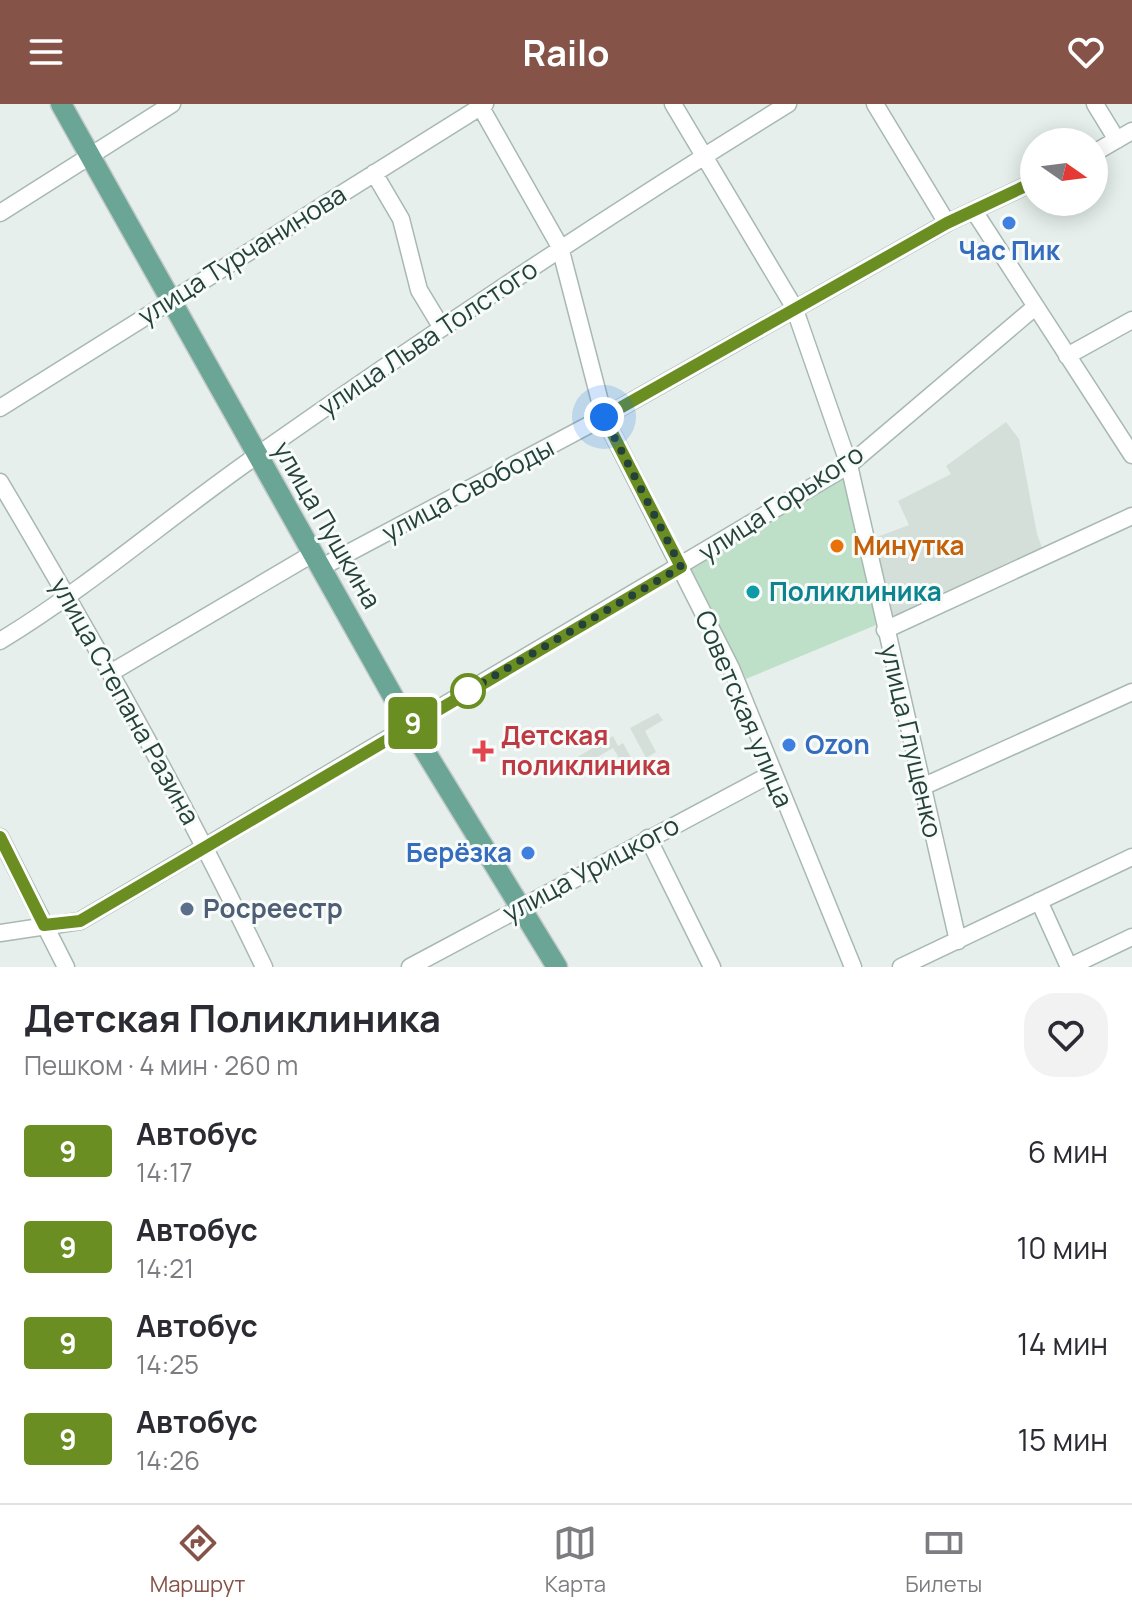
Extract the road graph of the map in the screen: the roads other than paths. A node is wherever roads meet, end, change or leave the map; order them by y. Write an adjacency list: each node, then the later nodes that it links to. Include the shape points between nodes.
1 (61, 104): 11 (main road, улица Пушкина)
2 (172, 104): 11 (street)
3 (673, 104): 12 (street, улица Глущенко)
4 (788, 104): 12 (street, улица Льва Толстого)
5 (875, 104): 17 (street)
6 (1095, 104): 9 (street)
7 (481, 105): 13 (street, улица Турчанинова); 18 (street, Советская улица)
8 (1132, 131): 9 (street)
9 (1117, 140): 10 (street)
10 (1108, 145)
11 (91, 154): 16 (street); 19 (main road, улица Пушкина)
12 (703, 157): 18 (street, улица Льва Толстого); 20 (street, улица Глущенко)
13 (374, 173): 19 (street, улица Турчанинова); 23 (street, via 401,219 419,290)
14 (1020, 189): 15 (street, улица Свободы)
15 (974, 211): 17 (street, улица Свободы); 21 (street)
16 (0, 213)
17 (947, 223): 20 (street, улица Свободы)
18 (560, 247): 23 (street, улица Льва Толстого); 26 (street, Советская улица)
19 (172, 299): 25 (street, улица Турчанинова); 28 (main road, улица Пушкина)
20 (794, 307): 26 (street, улица Свободы); 29 (street, улица Глущенко)
21 (1035, 307): 24 (street); 29 (street, улица Горького)
22 (1132, 320): 24 (street)
23 (442, 328): 28 (street, улица Льва Толстого)
24 (1067, 356): 27 (street)
25 (0, 408)
26 (604, 417): 32 (street, улица Свободы); 33 (street, Советская улица)
27 (1132, 455)
28 (256, 456): 32 (main road, улица Пушкина); 34 (street, улица Льва Толстого)
29 (849, 465): 33 (street, улица Горького); 35 (street, улица Глущенко)
30 (0, 482): 34 (street, улица Степана Разина)
31 (1132, 516): 35 (street)
32 (318, 560): 37 (street, улица Свободы); 39 (main road, улица Пушкина)
33 (681, 567): 39 (street, улица Горького); 40 (street, Советская улица, via 731,668)
34 (69, 599): 36 (street, улица Льва Толстого); 37 (street, улица Степана Разина)
35 (885, 630): 41 (street, улица Глущенко)
36 (0, 641)
37 (112, 672): 44 (street, улица Степана Разина)
38 (1132, 692): 41 (street)
39 (409, 725): 44 (street, улица Горького); 47 (main road, улица Пушкина)
40 (773, 773): 43 (street, улица Урицкого); 57 (street, Советская улица)
41 (922, 787): 51 (street, улица Глущенко)
42 (0, 837): 48 (street)
43 (648, 838): 47 (street, улица Урицкого); 56 (street)
44 (206, 846): 48 (street, улица Горького, via 80,921); 53 (street, улица Степана Разина)
45 (1132, 857): 46 (street)
46 (1039, 901): 50 (street, via 1069,967); 51 (street)
47 (521, 906): 54 (street, улица Урицкого); 55 (main road, улица Пушкина)
48 (44, 925): 49 (street, улица Горького); 52 (street)
49 (0, 933)
50 (1132, 937)
51 (958, 941): 58 (street)
52 (66, 967)
53 (264, 967)
54 (410, 967)
55 (557, 967)
56 (712, 967)
57 (853, 967)
58 (901, 967)

